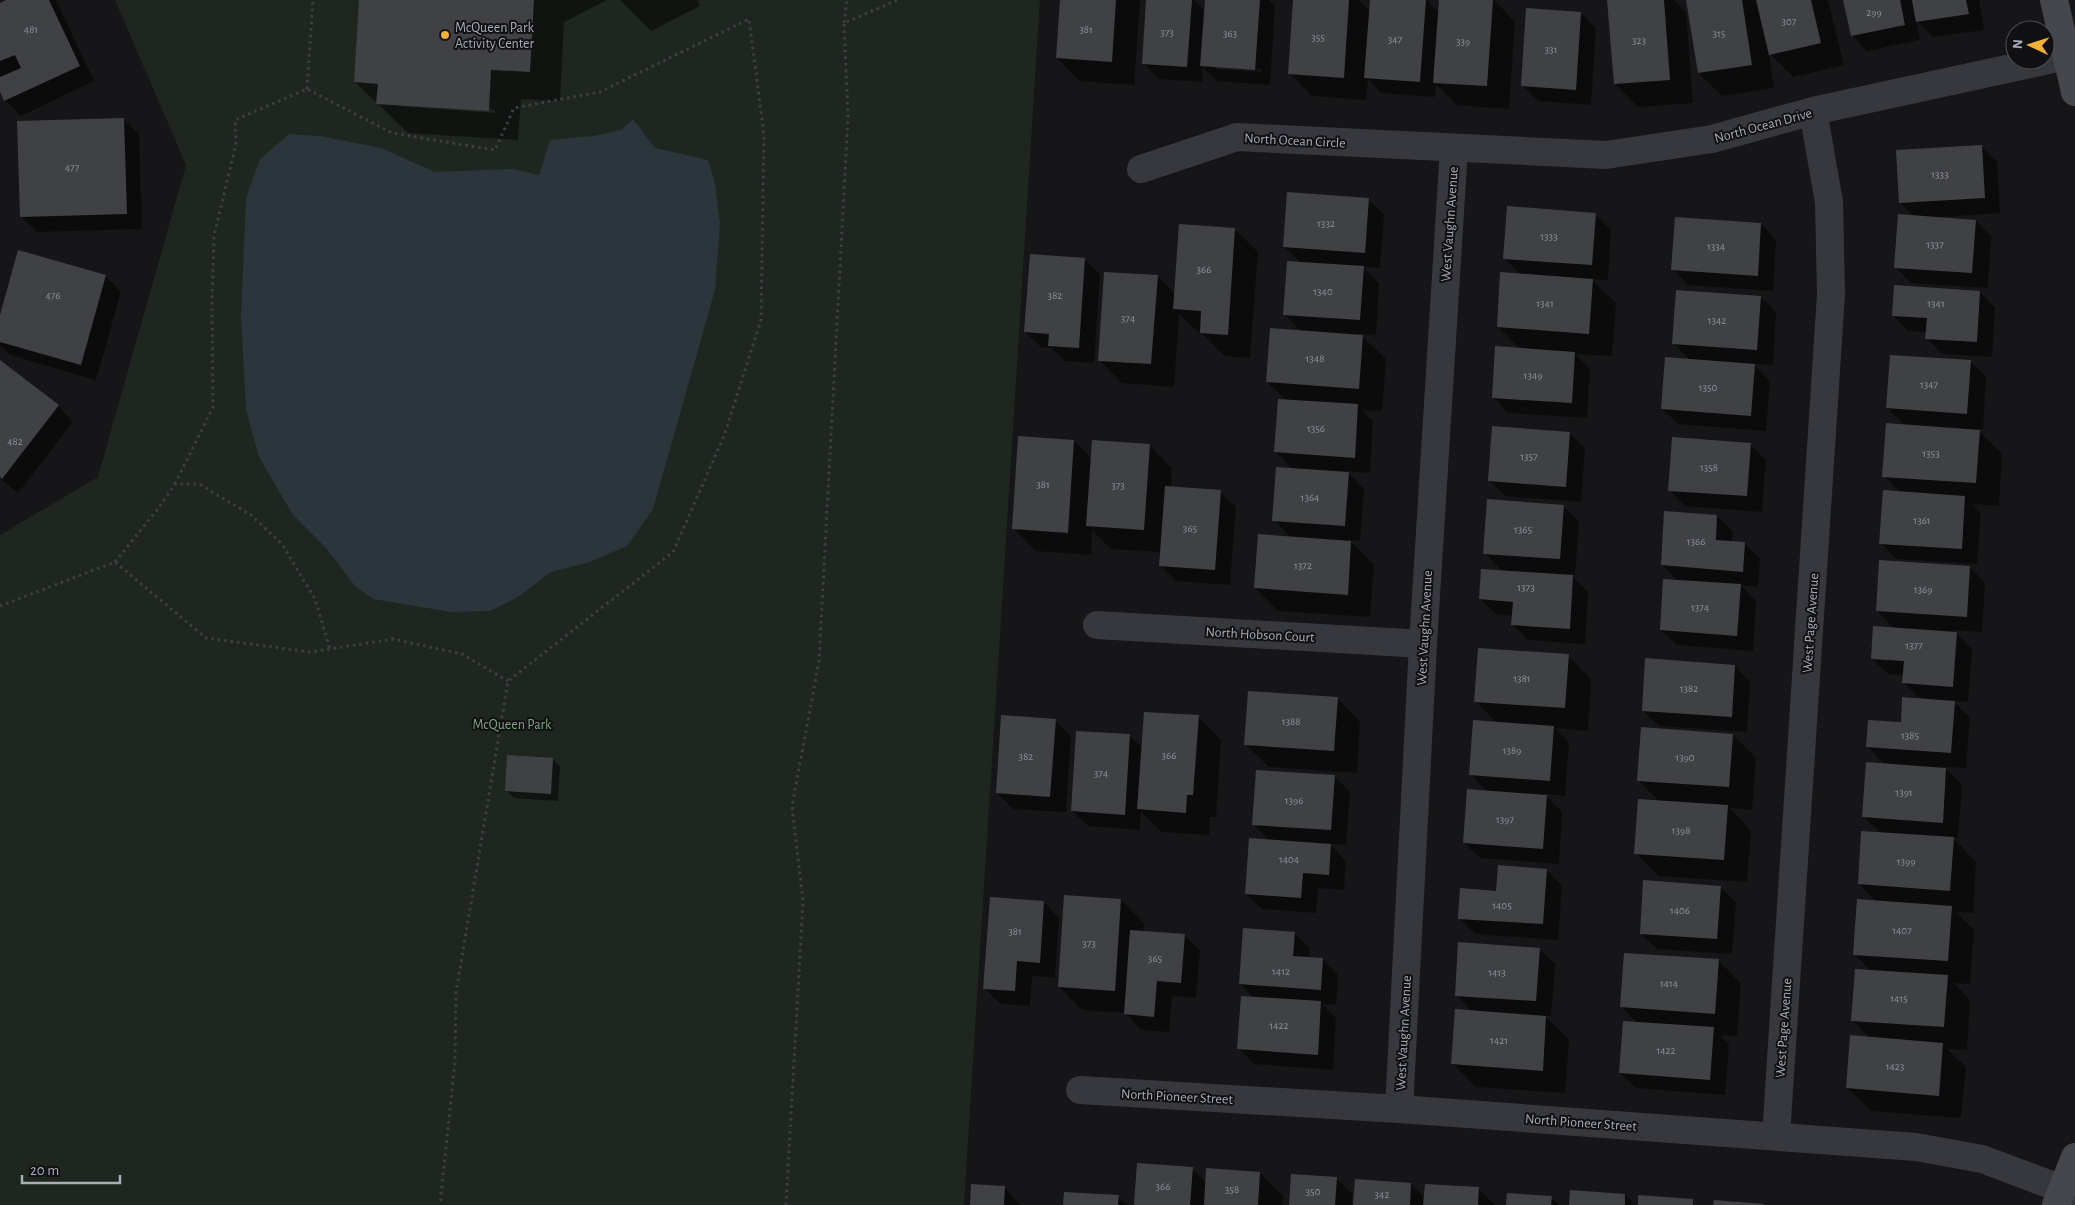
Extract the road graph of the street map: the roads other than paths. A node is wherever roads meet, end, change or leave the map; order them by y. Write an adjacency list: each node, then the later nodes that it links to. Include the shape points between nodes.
1 (2054, 0): 2 (street)
2 (2067, 56): 3 (street); 4 (street, North Ocean Drive)
3 (2075, 92)
4 (1813, 111): 5 (street, North Ocean Drive, via 1712,139 1606,155); 11 (street, West Page Avenue, via 1829,202 1831,294)
5 (1454, 148): 6 (street, North Ocean Circle, via 1236,137); 8 (street, West Vaughn Avenue)
6 (1141, 169)
7 (1097, 625): 8 (street, North Hobson Court)
8 (1423, 644): 10 (street, West Vaughn Avenue)
9 (1080, 1090): 10 (street, North Pioneer Street)
10 (1399, 1109): 11 (street, North Pioneer Street)
11 (1776, 1136): 13 (street, North Pioneer Street, via 1916,1147 1982,1160)
12 (2075, 1157): 13 (street)
13 (2065, 1196)

